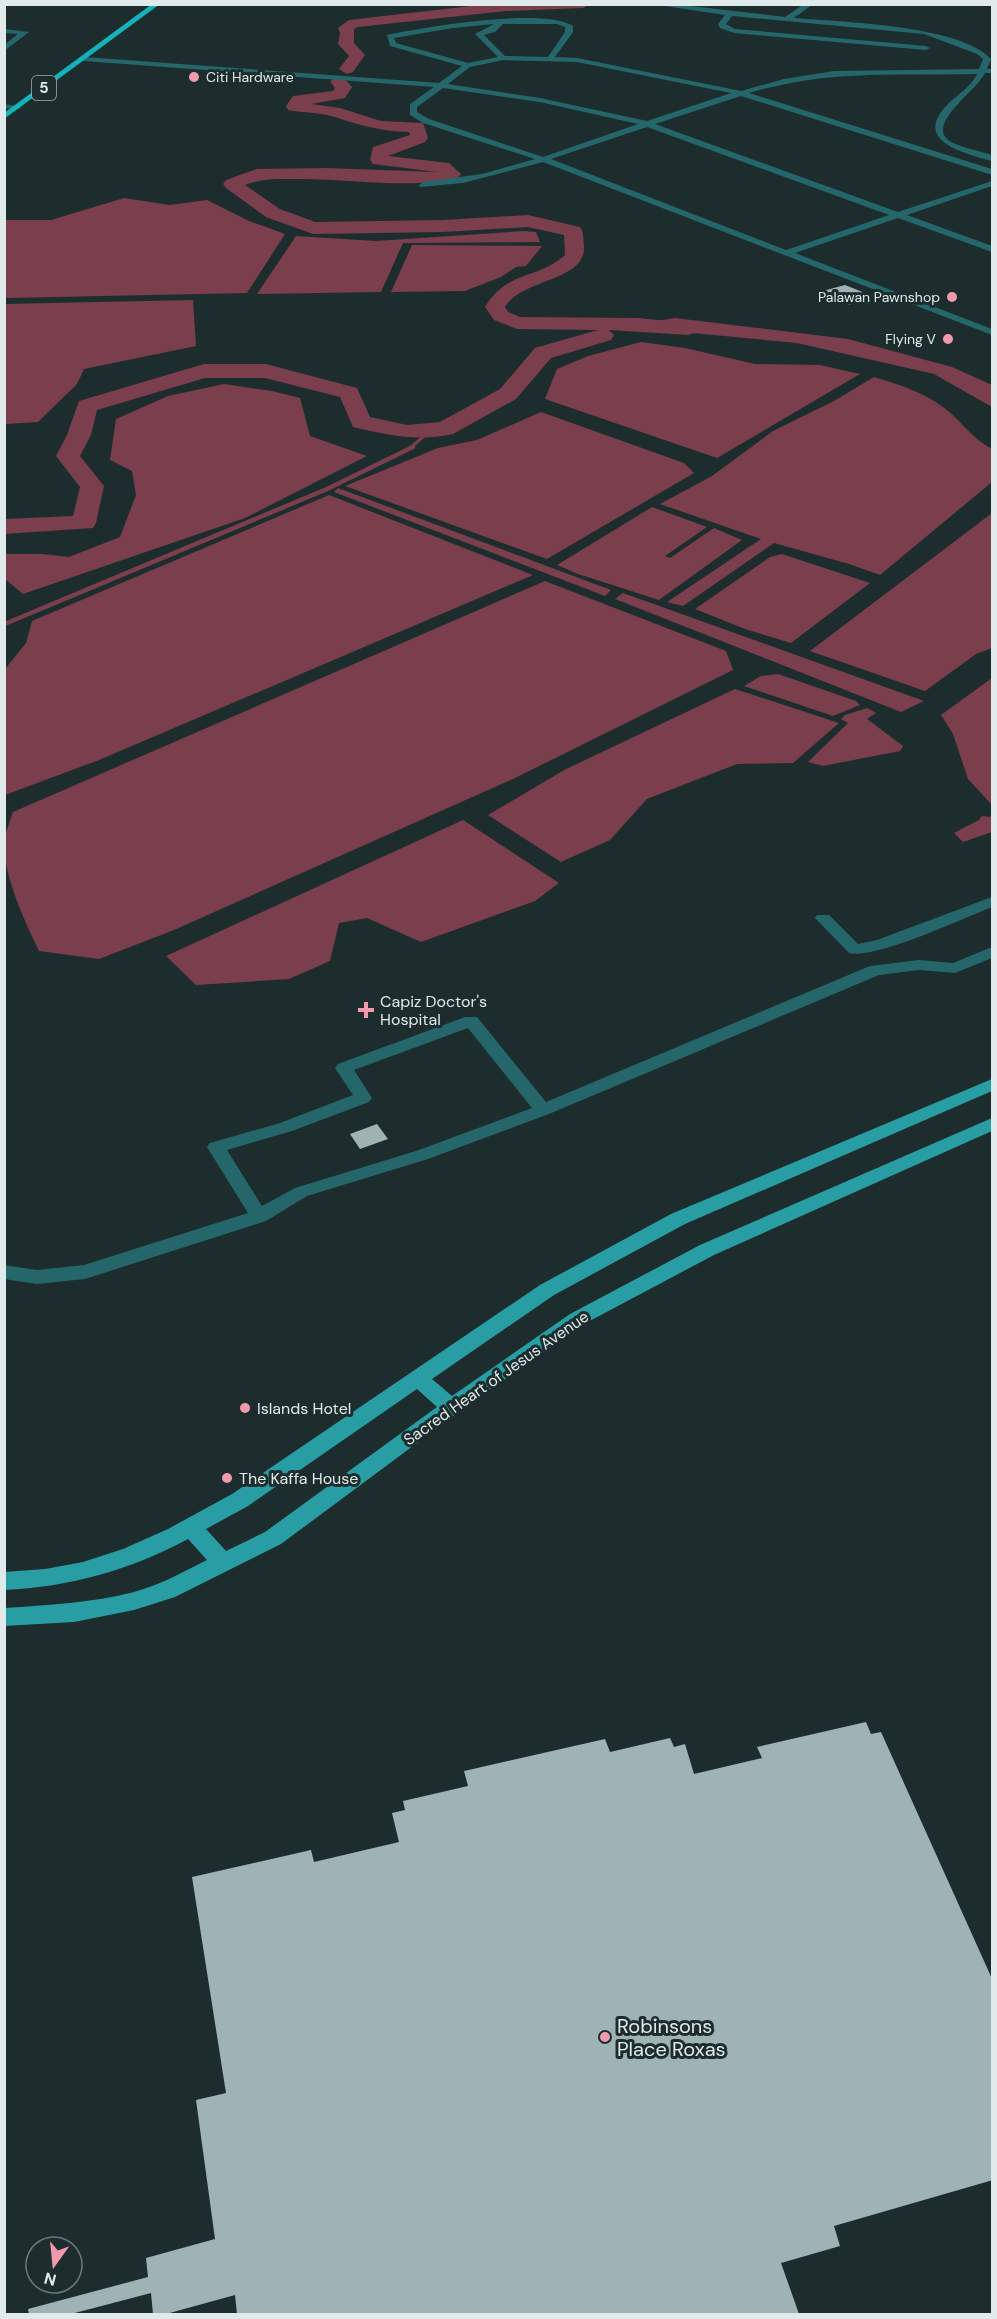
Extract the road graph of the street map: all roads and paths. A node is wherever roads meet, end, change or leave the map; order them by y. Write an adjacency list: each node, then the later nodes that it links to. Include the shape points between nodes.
1 (157, 4): 12 (highway, 5)
2 (654, 4): 4 (street)
3 (810, 4): 5 (street)
4 (730, 14): 5 (street); 10 (street, via 722,24 734,31)
5 (787, 20): 17 (street, via 925,32 980,52 987,59)
6 (500, 21): 7 (street); 9 (street, via 492,30); 14 (street, via 558,22 569,26)
7 (422, 29): 9 (street); 15 (street, via 390,39 393,44)
8 (4, 31): 11 (street, via 25,32)
9 (479, 34): 13 (street)
10 (926, 48)
11 (4, 49)
12 (87, 57): 18 (street); 21 (highway, 5)
13 (503, 58): 14 (street); 15 (street)
14 (551, 58): 19 (street)
15 (468, 65): 18 (street)
16 (993, 70): 17 (street)
17 (981, 71): 19 (street, via 807,76); 25 (street, via 975,83 945,110 939,126 947,142)
18 (444, 83): 23 (street, via 558,99); 24 (street); 26 (street, via 413,106 413,113 426,121)
19 (741, 93): 23 (street); 27 (street)
20 (4, 106): 21 (street)
21 (18, 107): 22 (highway, 5)
22 (4, 117)
23 (657, 120): 24 (street); 30 (street)
24 (648, 124): 26 (street); 31 (street)
25 (993, 158)
26 (542, 159): 29 (street, via 456,184); 34 (street)
27 (993, 172)
28 (993, 183): 30 (street)
29 (423, 185)
30 (910, 210): 31 (street); 32 (street)
31 (899, 214): 33 (street); 34 (street)
32 (993, 240)
33 (993, 249)
34 (788, 252): 35 (street)
35 (993, 332)
36 (993, 902): 38 (street, via 882,944)
37 (823, 918): 38 (street)
38 (855, 950): 40 (street)
39 (993, 952): 40 (street, via 955,968 919,964)
40 (876, 970): 42 (street)
41 (993, 1085): 46 (main road, via 678,1219 547,1290)
42 (543, 1110): 44 (street, via 422,1155 301,1192); 44 (street, via 471,1022 344,1068 363,1098 286,1127 216,1147)
43 (993, 1124): 47 (main road, Sacred Heart of Jesus Avenue, via 707,1250 577,1319)
44 (259, 1216): 45 (street, via 85,1272 37,1277)
45 (4, 1272)
46 (418, 1379): 47 (main road); 48 (main road, via 240,1500)
47 (451, 1407): 49 (main road, Sacred Heart of Jesus Avenue, via 273,1538)
48 (191, 1528): 49 (main road); 50 (main road, via 95,1568)
49 (223, 1563): 51 (main road, Sacred Heart of Jesus Avenue, via 134,1601 74,1613)
50 (4, 1581)
51 (4, 1617)

